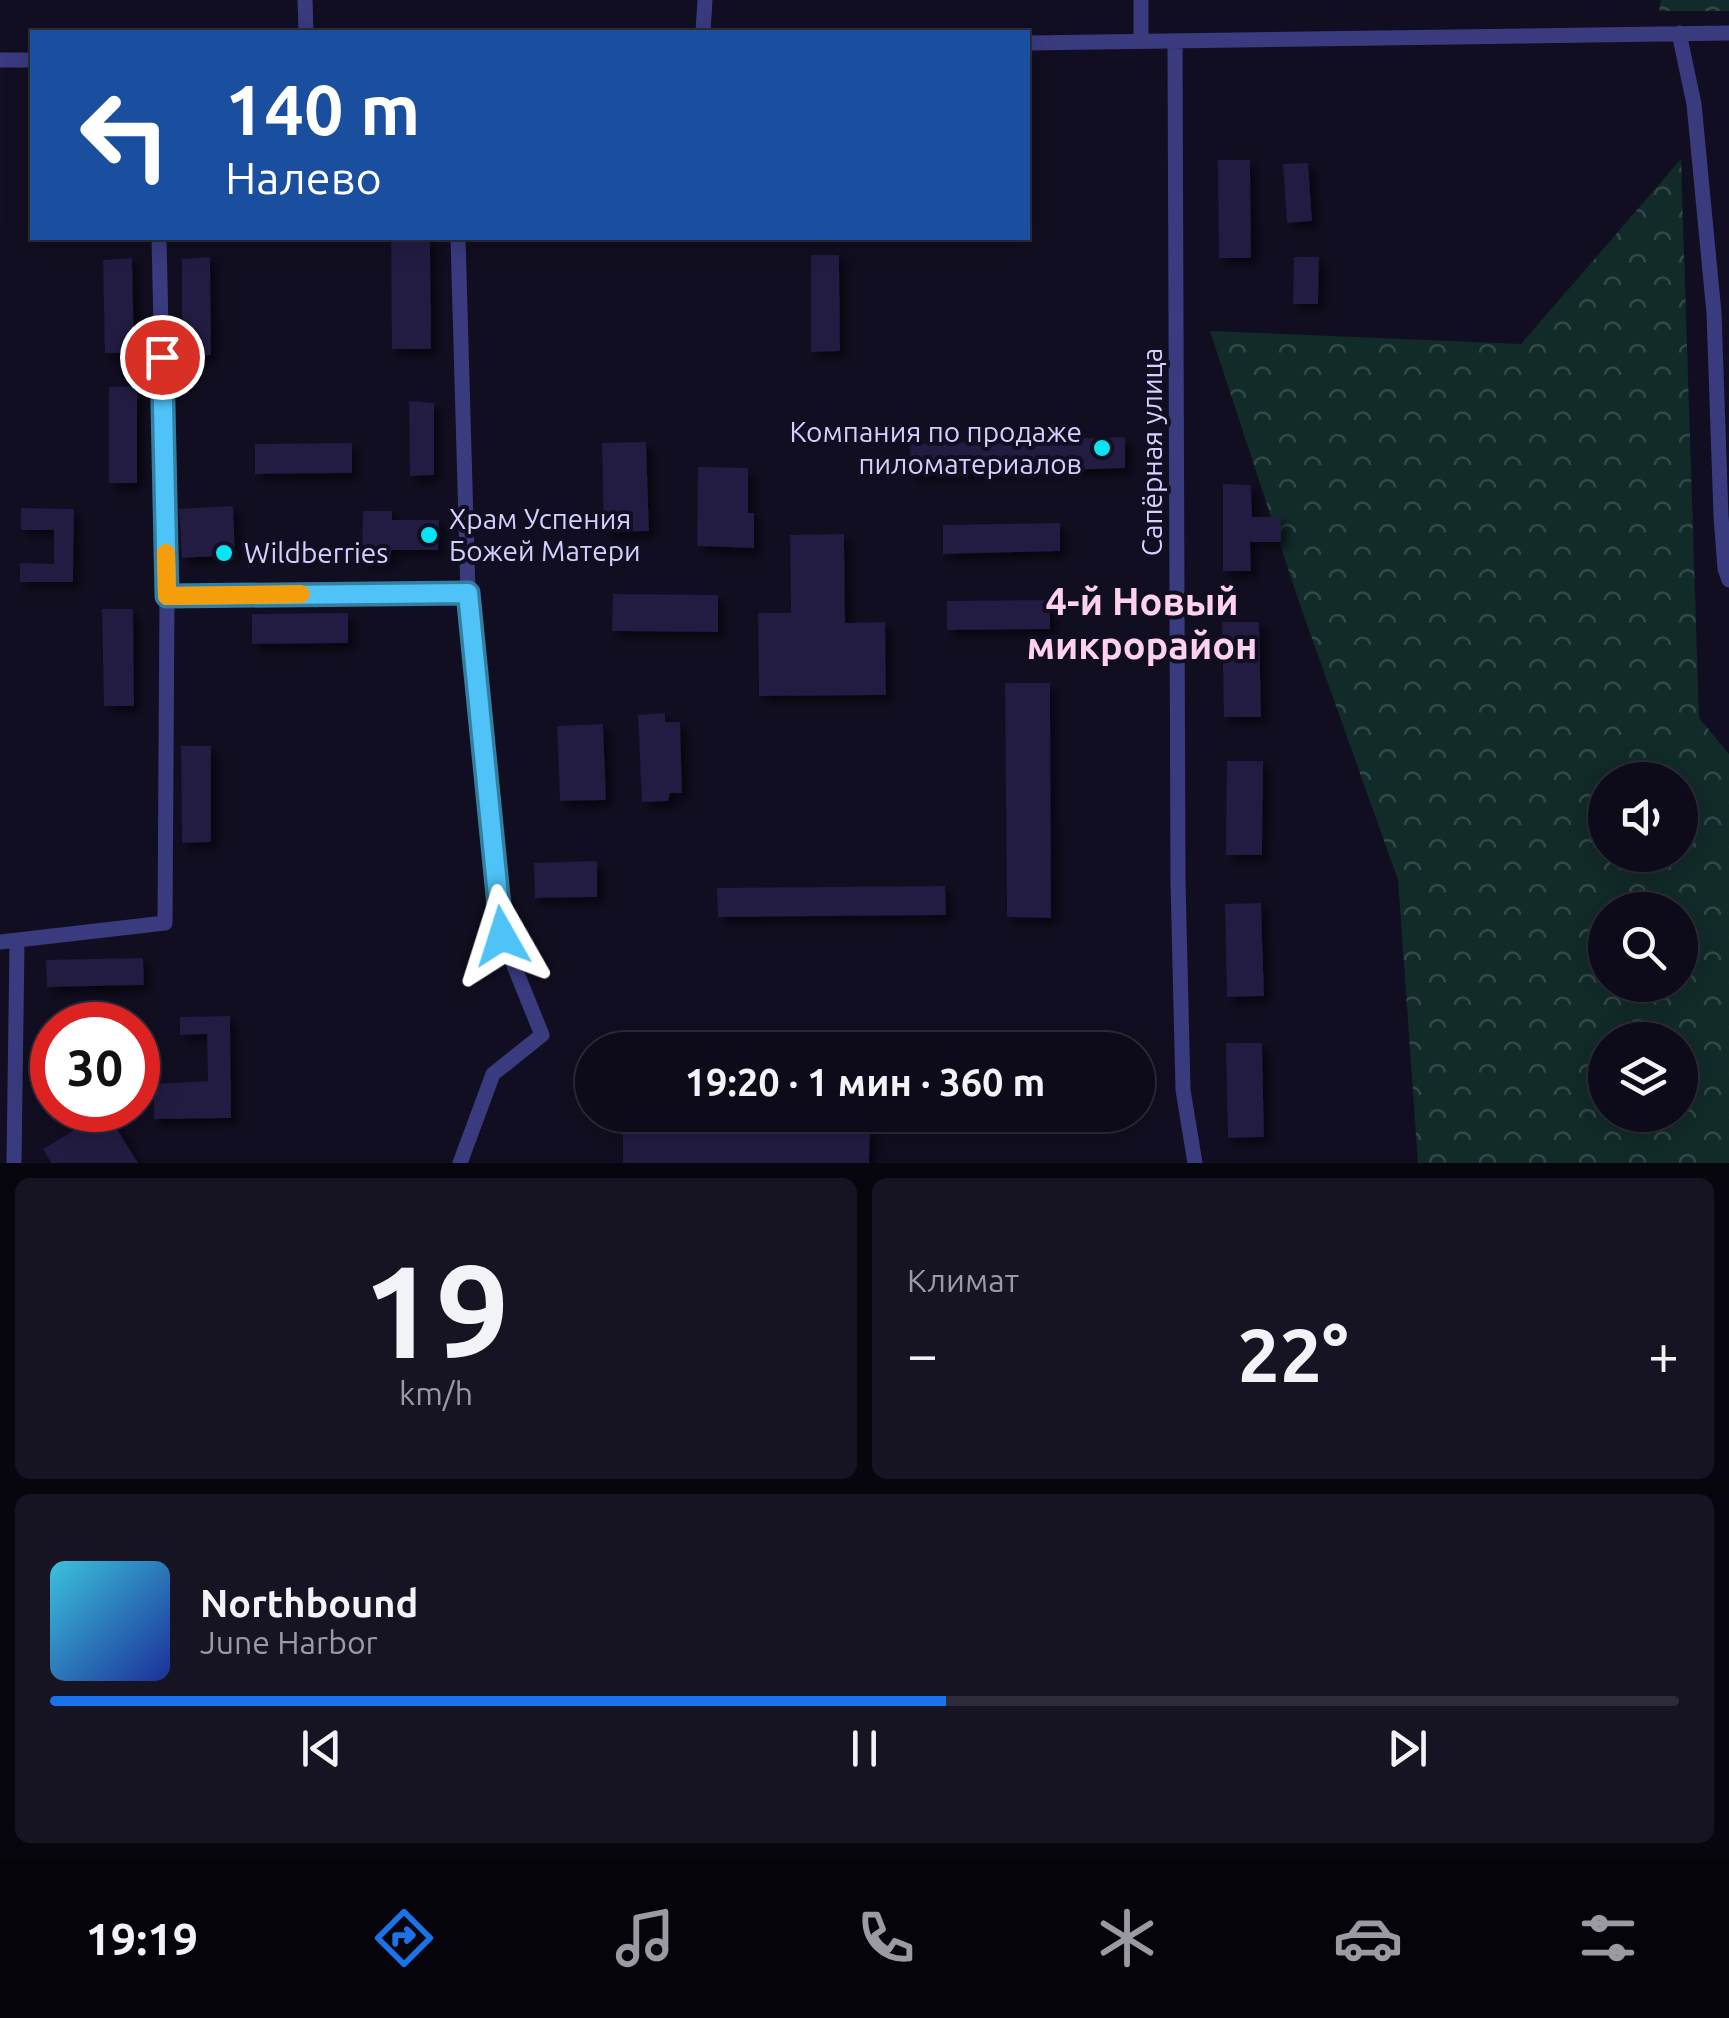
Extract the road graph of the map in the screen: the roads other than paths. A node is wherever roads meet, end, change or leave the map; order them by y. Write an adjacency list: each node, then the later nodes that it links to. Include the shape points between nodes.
1 (305, 0): 4 (street)
2 (705, 0): 5 (street)
3 (1141, 0): 8 (street)
4 (306, 30)
5 (703, 30)
6 (1729, 33): 7 (street)
7 (1679, 34): 9 (street); 15 (street, via 1694,104 1714,313)
8 (1141, 41): 9 (street); 10 (street)
9 (1175, 41): 21 (street, Сапёрная улица, via 1179,901 1183,1090)
10 (1030, 43)
11 (0, 60): 12 (street)
12 (30, 60)
13 (160, 240): 17 (street)
14 (458, 240): 16 (street)
15 (1729, 580)
16 (468, 593): 17 (street); 20 (street, via 502,936 542,1035 494,1074)
17 (167, 596): 18 (street, via 165,923)
18 (8, 942): 19 (street)
19 (14, 1163)
20 (460, 1163)
21 (1196, 1163)

